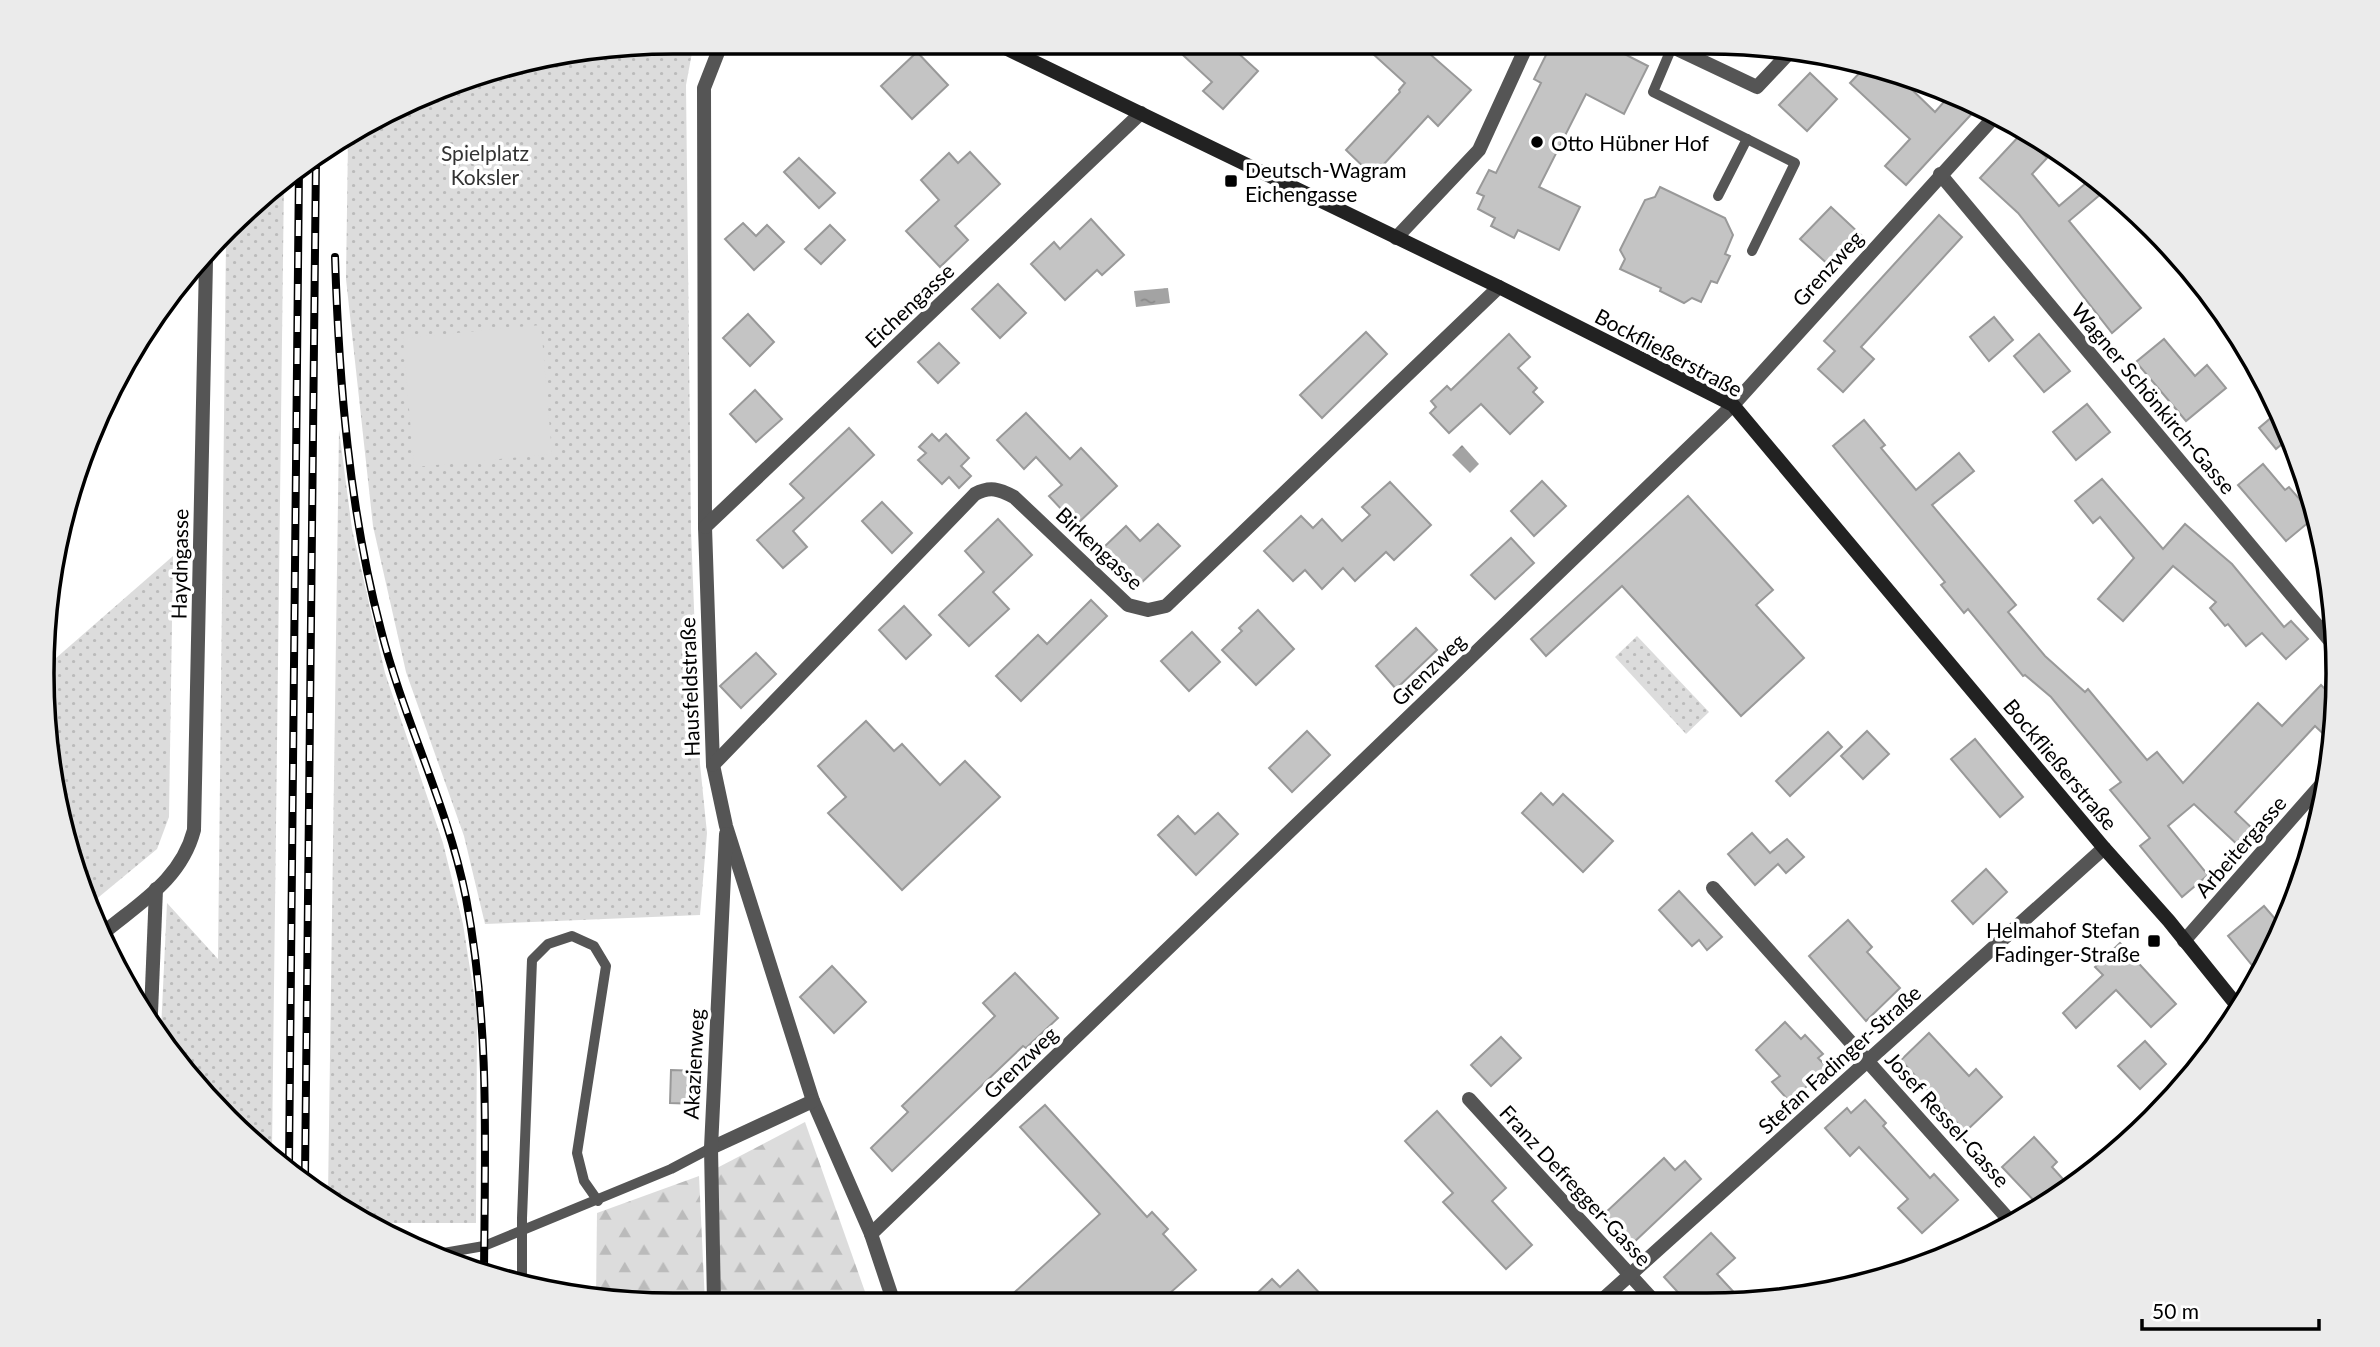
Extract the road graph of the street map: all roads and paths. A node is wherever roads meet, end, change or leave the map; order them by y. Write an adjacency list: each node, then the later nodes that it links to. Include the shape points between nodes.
1 (717, 54): 17 (street, Hausfeldstraße, via 704,88)
2 (1018, 54): 7 (main road, Bockfließerstraße)
3 (1523, 54): 12 (street, via 1479,150)
4 (1665, 54): 9 (lane, via 1653,93)
5 (1687, 54): 6 (street, via 1757,87)
6 (1783, 60)
7 (1141, 113): 12 (main road, Bockfließerstraße); 17 (street, Eichengasse)
8 (1989, 123): 10 (street, Grenzweg)
9 (1747, 139): 11 (lane); 13 (lane, via 1795,163)
10 (1940, 174): 16 (street, Grenzweg); 18 (street, Wagner Schönkirch-Gasse)
11 (1718, 196)
12 (1396, 238): 15 (main road, Bockfließerstraße)
13 (1752, 251)
14 (206, 268): 24 (street, Haydngasse, via 194,830 180,865)
15 (1499, 287): 16 (main road, Bockfließerstraße); 19 (street, Birkengasse, via 1166,606 1148,610 1128,605 1014,497 995,488 984,489)
16 (1732, 405): 22 (main road, Bockfließerstraße); 36 (street, Grenzweg)
17 (705, 527): 19 (street, Hausfeldstraße)
18 (2324, 634)
19 (713, 765): 21 (street, Hausfeldstraße)
20 (2314, 794): 26 (street, Arbeitergasse)
21 (726, 826): 31 (street, Hausfeldstraße); 32 (street, Akazienweg)
22 (2104, 848): 26 (main road, Bockfließerstraße); 29 (street, Stefan Fadinger-Straße)
23 (1713, 888): 29 (street, Josef Ressel-Gasse)
24 (156, 889): 25 (street); 28 (street)
25 (109, 928)
26 (2184, 941): 27 (main road, Bockfließerstraße)
27 (2232, 1000)
28 (151, 1006)
29 (1868, 1061): 34 (street, Josef Ressel-Gasse); 39 (street, Stefan Fadinger-Straße)
30 (1469, 1099): 39 (street, Franz Defregger-Gasse)
31 (813, 1101): 32 (street); 36 (street, Hausfeldstraße)
32 (711, 1148): 33 (lane); 40 (street, Akazienweg)
33 (597, 1201): 35 (lane); 35 (lane, via 583,1181 577,1153 606,966 594,946 572,936 548,944 532,960)
34 (2005, 1216)
35 (522, 1231): 37 (lane, via 484,1247); 38 (lane)
36 (871, 1234): 41 (street, Hausfeldstraße)
37 (452, 1252)
38 (522, 1274)
39 (1630, 1275): 42 (street, Stefan Fadinger-Straße); 43 (street, Franz Defregger-Gasse)
40 (714, 1293)
41 (891, 1293)
42 (1610, 1293)
43 (1647, 1293)

